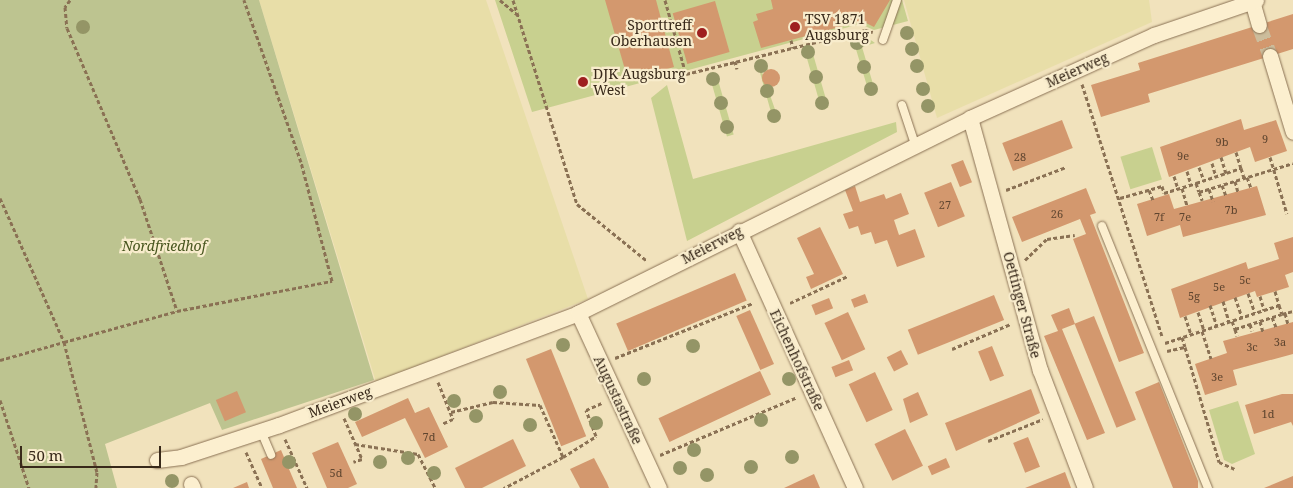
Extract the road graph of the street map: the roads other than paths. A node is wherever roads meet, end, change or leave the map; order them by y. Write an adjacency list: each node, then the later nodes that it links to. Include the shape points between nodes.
1 (897, 0): 4 (lane)
2 (1254, 1): 3 (street); 7 (street, Meierweg, via 1154,35)
3 (1259, 25)
4 (883, 38)
5 (1270, 56): 8 (street)
6 (902, 105): 9 (lane)
7 (970, 118): 9 (street, Meierweg); 18 (street, Oettinger Straße, via 984,158 990,197 1055,414)
8 (1293, 132)
9 (915, 144): 11 (street, Meierweg)
10 (1102, 226): 19 (lane)
11 (739, 231): 12 (street, Meierweg); 17 (street, Eichenhofstraße)
12 (578, 313): 13 (street, Meierweg); 16 (street, Augustastraße)
13 (261, 431): 14 (lane); 15 (street, Meierweg, via 181,457)
14 (271, 455)
15 (156, 460)
16 (659, 488)
17 (856, 488)
18 (1086, 488)
19 (1208, 488)

